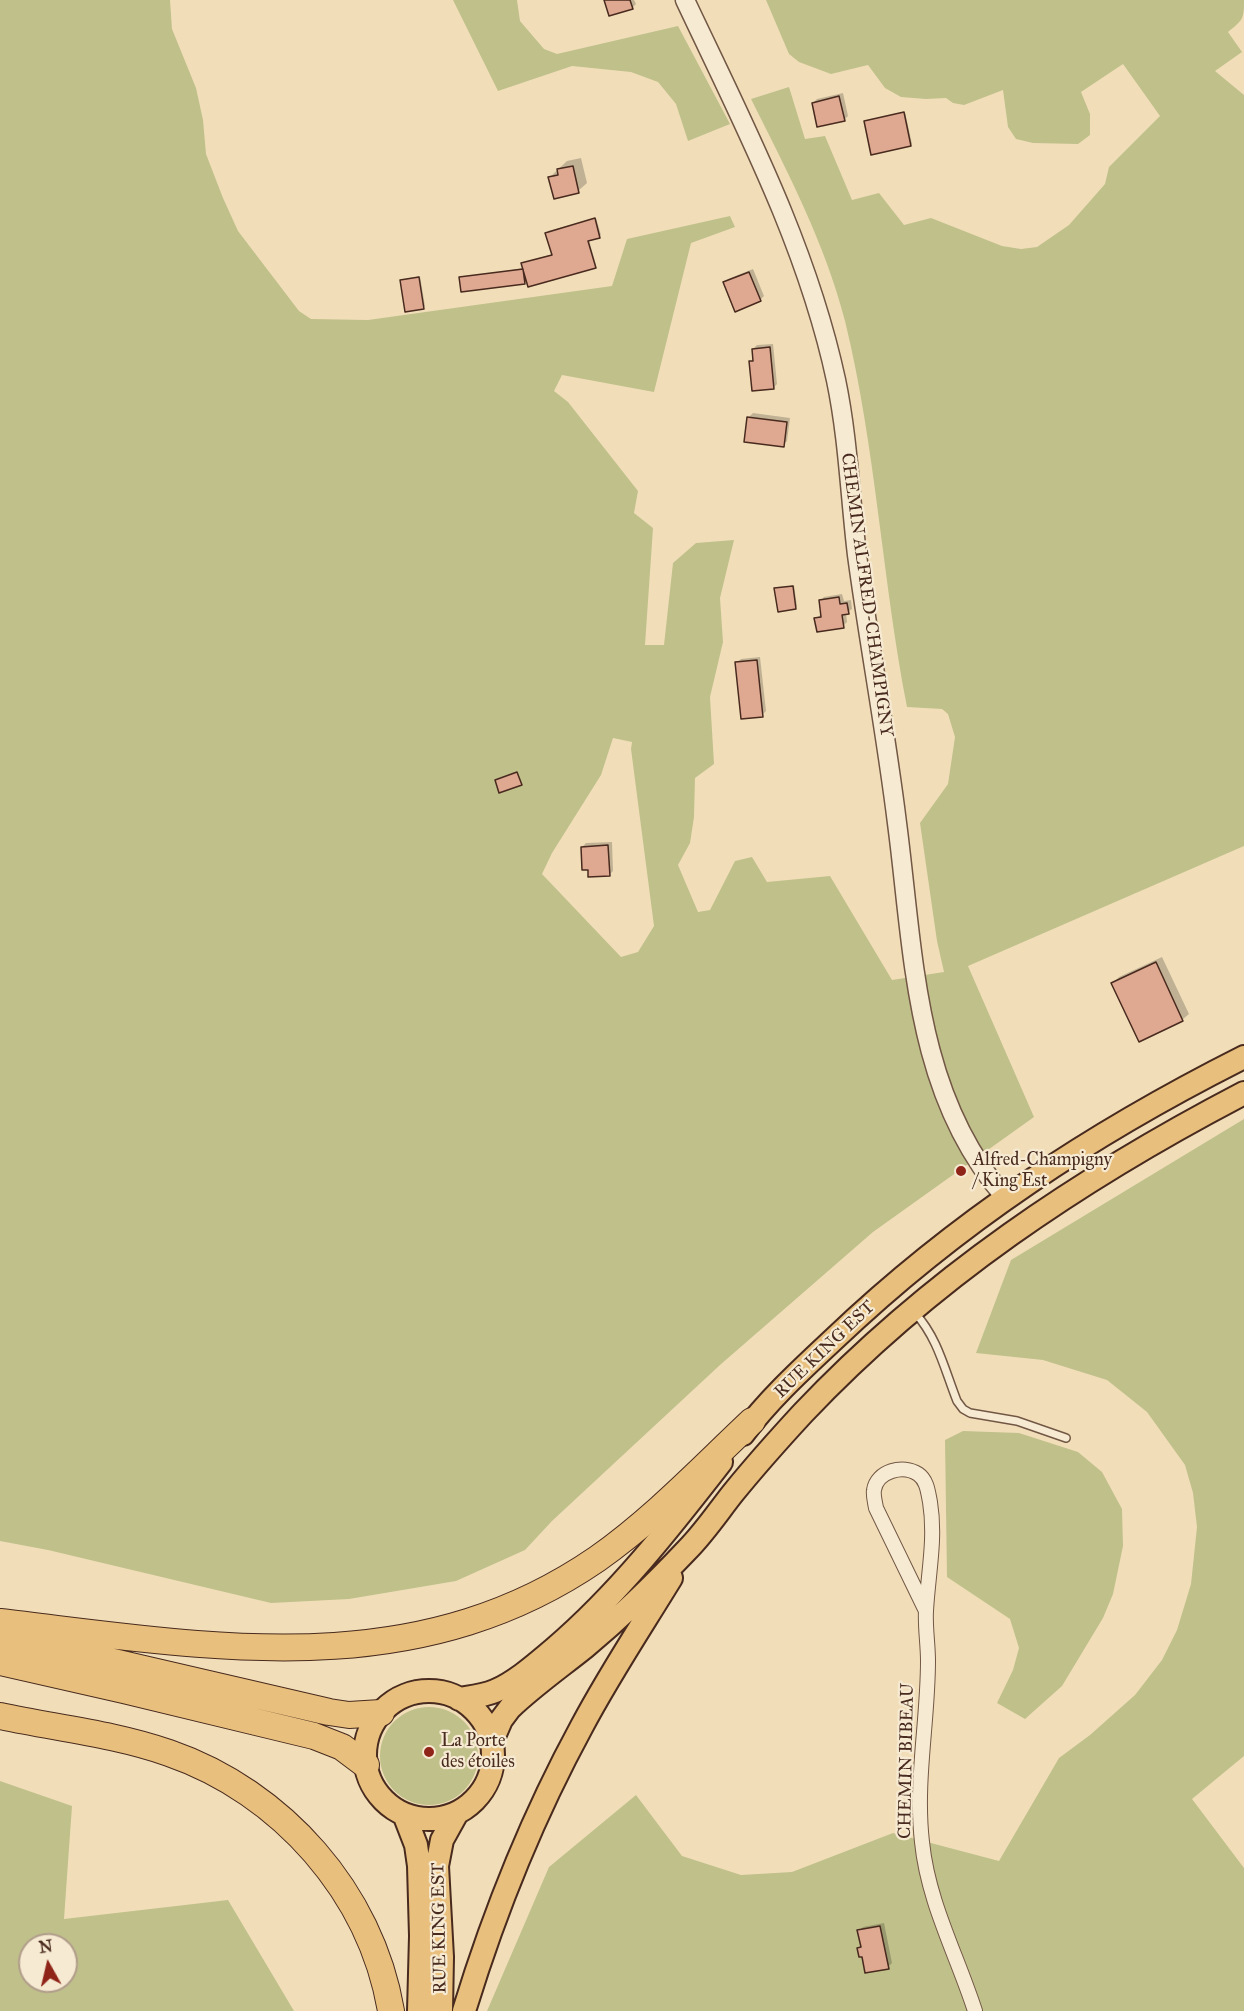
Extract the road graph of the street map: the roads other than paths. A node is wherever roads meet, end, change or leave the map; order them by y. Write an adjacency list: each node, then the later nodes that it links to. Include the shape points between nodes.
1 (685, 0): 4 (street, CHEMIN ALFRED-CHAMPIGNY, via 781,206 826,338 841,407 857,550 925,1028 940,1086 957,1127 985,1174)
2 (1244, 1057): 4 (main road, RUE KING EST, via 1132,1117)
3 (1244, 1093): 5 (main road, RUE KING EST, via 1128,1156 1048,1206)
4 (1005, 1197): 6 (main road, RUE KING EST, via 862,1312)
5 (912, 1310): 7 (lane, via 936,1343 963,1408 974,1414 1027,1423); 8 (main road, RUE KING EST, via 803,1413)
6 (753, 1421): 10 (highway, via 662,1506 595,1559 524,1601 440,1631 374,1643 268,1648 154,1640); 13 (main road, RUE KING EST, via 614,1593 543,1658 505,1686)
7 (1066, 1438)
8 (689, 1549): 16 (main road, RUE KING EST, via 602,1632 515,1704 501,1720); 23 (main road, via 605,1684 562,1763 509,1881)
9 (926, 1611): 9 (street, CHEMIN BIBEAU, via 933,1533 927,1487 918,1473 890,1470 873,1491 876,1508); 24 (street, CHEMIN BIBEAU, via 922,1843 933,1898)
10 (0, 1622)
11 (0, 1636): 14 (highway, via 337,1713)
12 (0, 1662): 17 (highway, via 314,1736 342,1747)
13 (459, 1699): 14 (main road, via 440,1692 418,1692 397,1700); 16 (main road, via 478,1715)
14 (381, 1713): 17 (main road, via 368,1734)
15 (0, 1716): 20 (highway, via 168,1753 229,1780 262,1802 307,1843 347,1896 373,1947)
16 (491, 1743): 18 (main road, via 492,1765 485,1785)
17 (366, 1766): 19 (main road, via 381,1798)
18 (457, 1813): 19 (main road, via 432,1819); 22 (main road, RUE KING EST, via 442,1840 437,1866)
19 (404, 1814): 21 (main road, RUE KING EST, via 419,1866)
20 (391, 2011)
21 (419, 2011)
22 (441, 2011)
23 (464, 2011)
24 (975, 2011)

